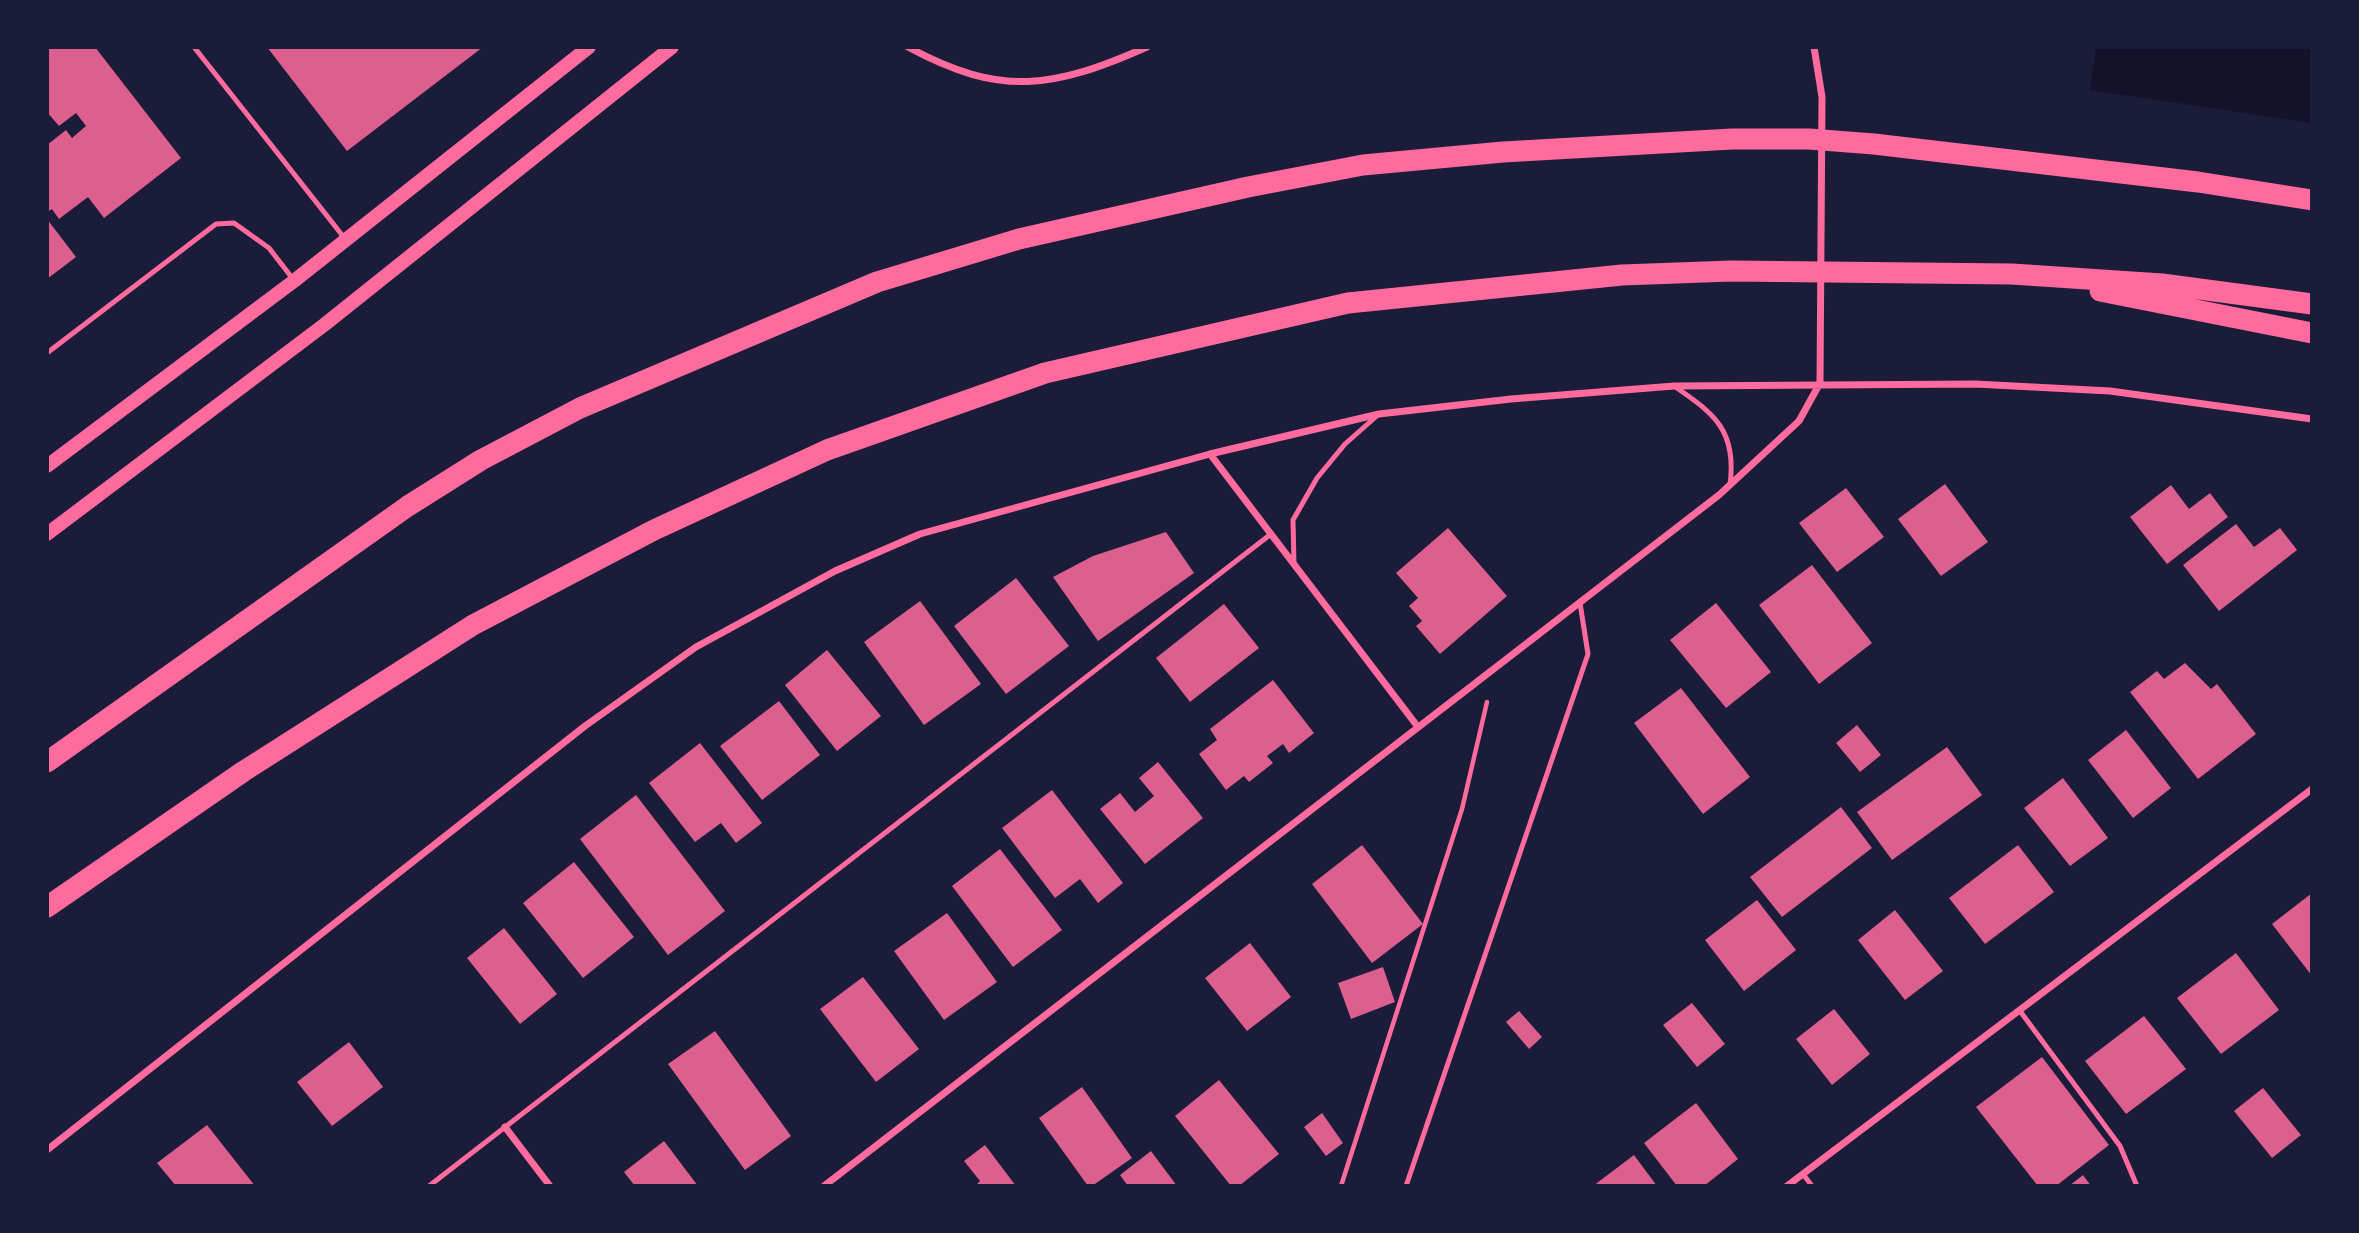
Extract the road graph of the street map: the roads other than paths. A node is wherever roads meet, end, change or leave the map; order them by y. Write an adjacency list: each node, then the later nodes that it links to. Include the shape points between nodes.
1 (194, 47): 8 (lane)
2 (589, 47): 8 (main road)
3 (671, 47): 21 (main road, via 324,325)
4 (908, 47): 5 (street, via 965,73 1032,83 1090,72)
5 (1147, 47)
6 (1814, 47): 14 (street, via 1822,97)
7 (2312, 200): 26 (highway, via 1874,144 1732,139 1363,165 1018,239 877,282 580,408 481,460 408,506)
8 (346, 240): 10 (main road)
9 (2012, 274): 11 (highway, via 2162,284); 12 (highway); 28 (highway, via 1731,271 1513,286 1348,303 1045,373 828,450 654,530 473,625 244,771)
10 (295, 281): 13 (lane, via 270,248 234,223 216,224); 19 (main road)
11 (2312, 304)
12 (2312, 333)
13 (47, 353)
14 (1821, 383): 15 (street); 17 (street, via 2110,391); 20 (street, via 1800,421)
15 (1674, 386): 16 (street); 20 (lane, via 1712,412 1733,458)
16 (1379, 414): 18 (street); 23 (lane, via 1345,444 1317,478 1293,520)
17 (2312, 419)
18 (1210, 454): 22 (street); 31 (street, via 920,534 835,571 696,647 585,726)
19 (47, 466)
20 (1730, 485): 24 (street)
21 (47, 534)
22 (1271, 534): 23 (street); 30 (lane)
23 (1294, 565): 25 (street)
24 (1580, 603): 25 (street); 36 (lane, via 1588,654)
25 (1418, 727): 35 (street)
26 (47, 762)
27 (2312, 789): 29 (street)
28 (47, 907)
29 (2020, 1011): 32 (street); 39 (lane, via 2120,1146)
30 (505, 1127): 33 (lane); 34 (street)
31 (47, 1150)
32 (1803, 1174): 37 (street); 38 (lane)
33 (429, 1186)
34 (550, 1186)
35 (824, 1186)
36 (1406, 1186)
37 (1787, 1186)
38 (1812, 1186)
39 (2137, 1186)

